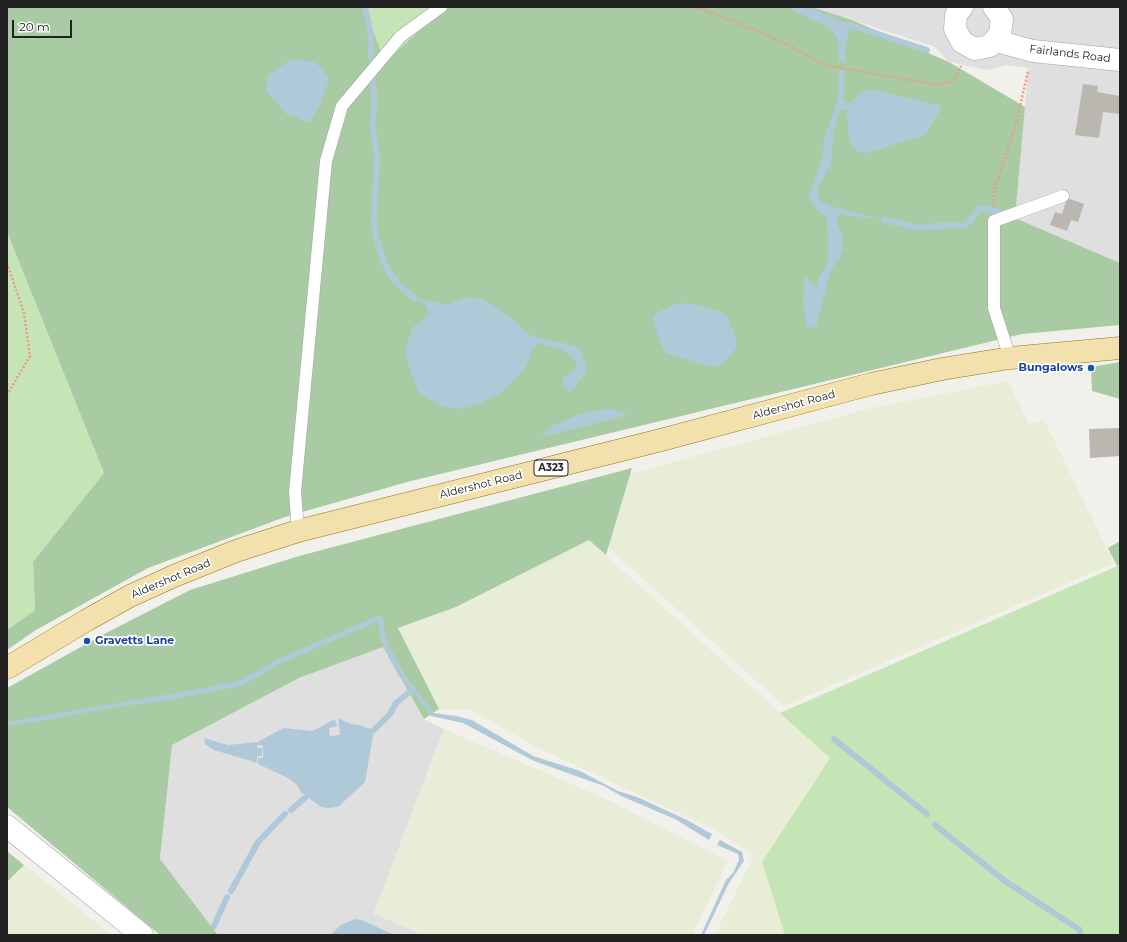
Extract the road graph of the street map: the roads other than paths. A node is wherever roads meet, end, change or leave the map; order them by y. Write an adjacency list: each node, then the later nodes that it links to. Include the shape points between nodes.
1 (441, 7): 9 (lane, via 401,36 342,106 326,161 295,492)
2 (994, 7): 4 (street, via 1002,19 1002,27)
3 (959, 8): 4 (street, via 954,22 962,42 968,46 983,48)
4 (996, 41): 5 (street, Fairlands Road, via 1032,51)
5 (1120, 60)
6 (1063, 196): 8 (lane, via 994,221 994,308)
7 (1120, 348): 8 (main road, Aldershot Road / A323)
8 (1010, 358): 9 (main road, Aldershot Road / A323, via 871,384 661,440)
9 (298, 531): 10 (main road, Aldershot Road / A323, via 236,552 130,596)
10 (7, 668)
11 (7, 826): 12 (street)
12 (142, 935)

